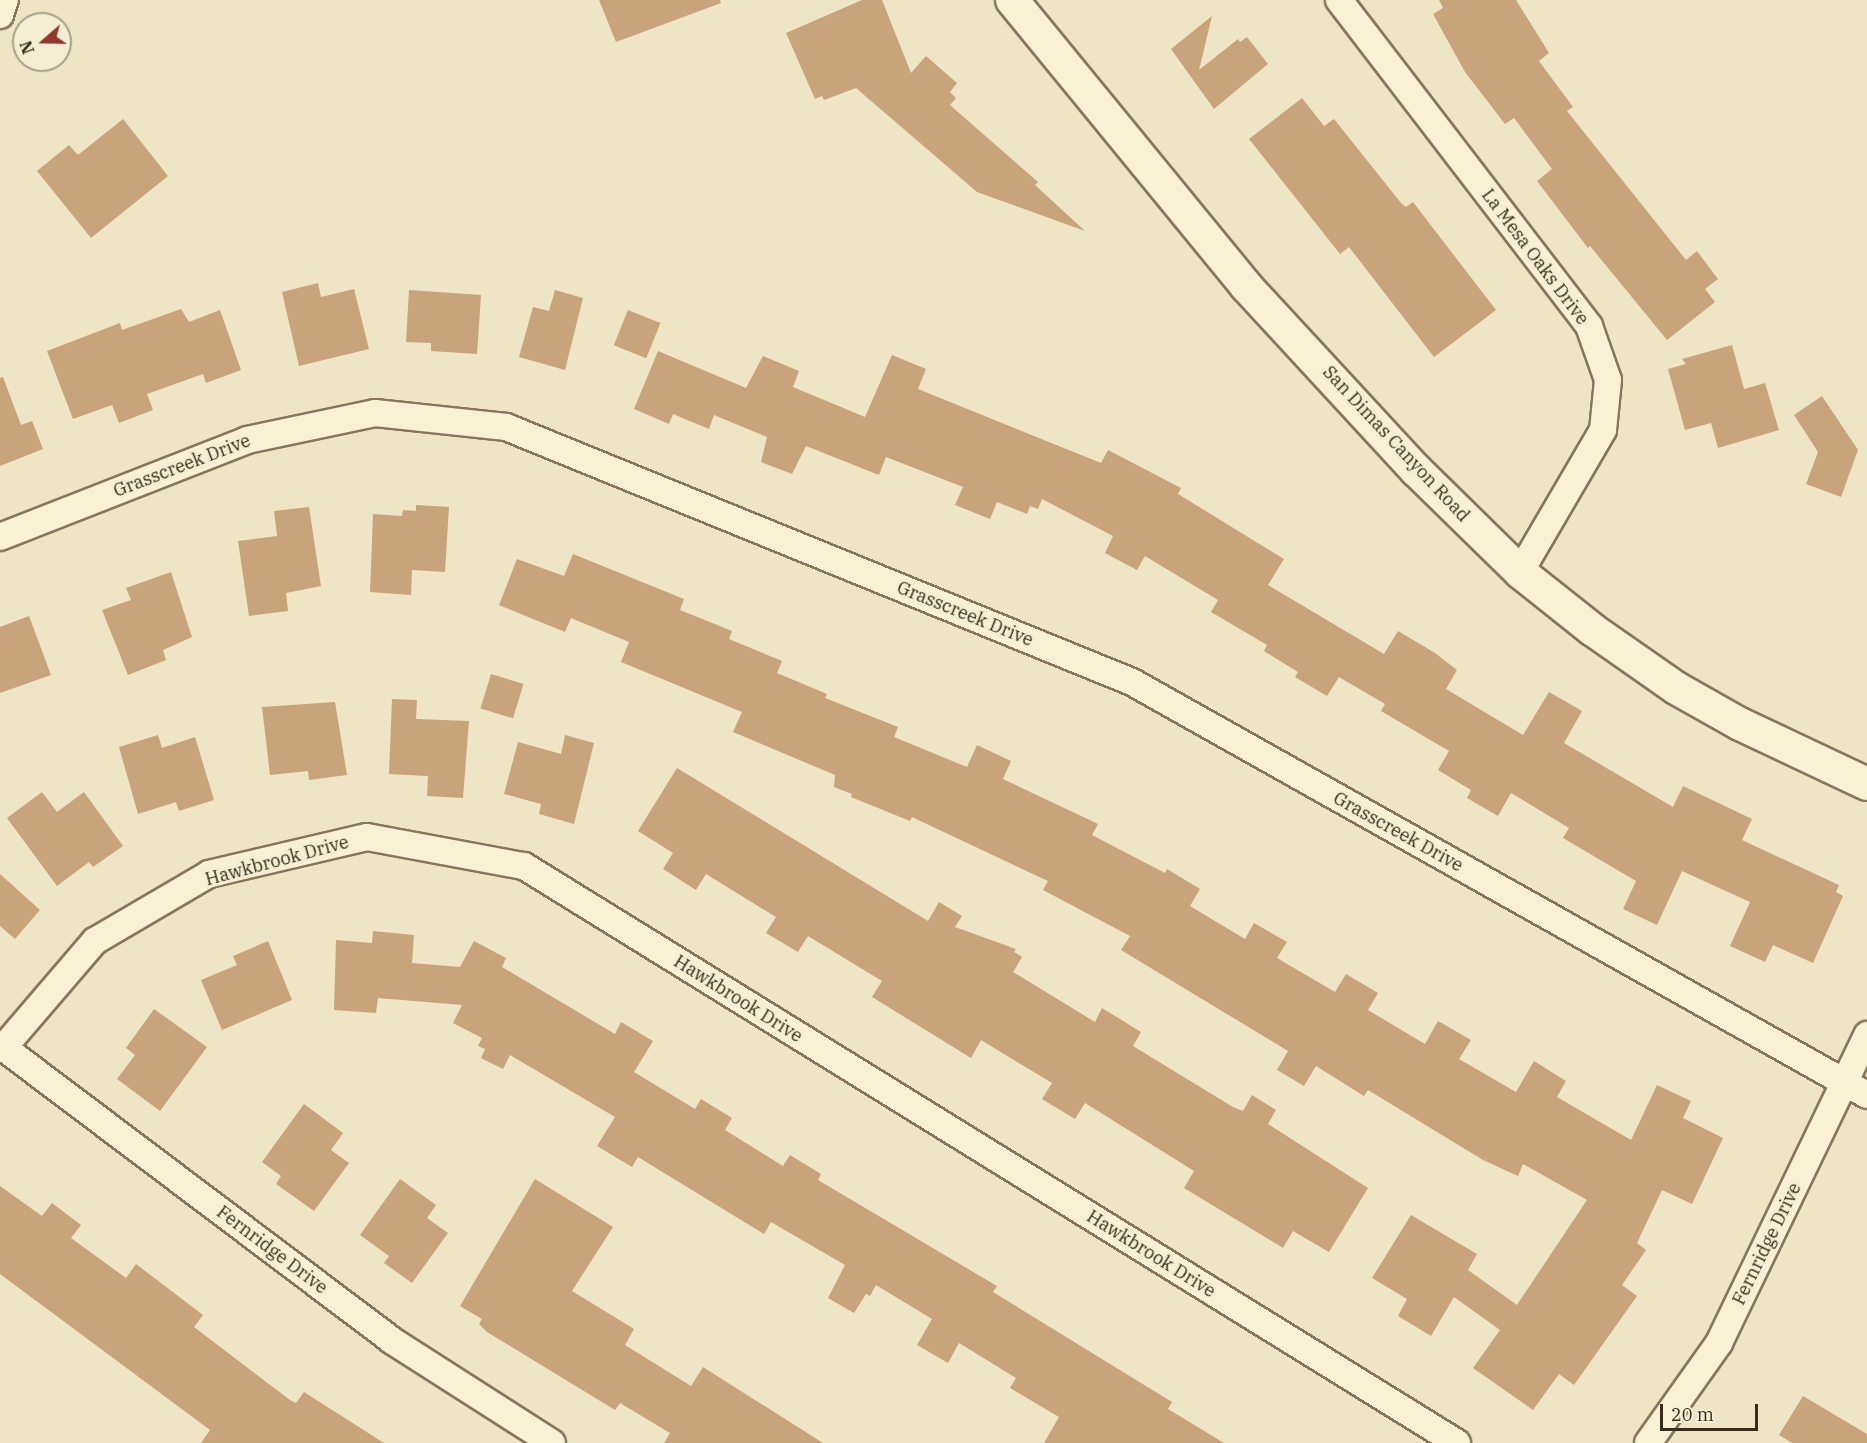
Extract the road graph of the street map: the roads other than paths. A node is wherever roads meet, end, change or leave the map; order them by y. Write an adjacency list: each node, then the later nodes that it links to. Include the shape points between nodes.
1 (5, 0): 4 (street)
2 (1012, 0): 6 (street, San Dimas Canyon Road, via 1246,286 1416,470)
3 (1339, 0): 6 (street, La Mesa Oaks Drive, via 1589,326 1608,380 1603,430)
4 (0, 15)
5 (0, 537): 10 (street, Grasscreek Drive, via 247,440 375,413 506,427 1132,682)
6 (1520, 572): 7 (street, San Dimas Canyon Road, via 1676,688 1740,724)
7 (1867, 784)
8 (1867, 1035): 10 (street, Fernridge Drive)
9 (2, 1046): 11 (street, Fernridge Drive, via 391,1340); 12 (street, Hawkbrook Drive, via 95,941 209,874 367,837 524,867)
10 (1856, 1090): 13 (street, Fernridge Drive, via 1719,1343)
11 (552, 1443)
12 (1457, 1443)
13 (1648, 1443)

